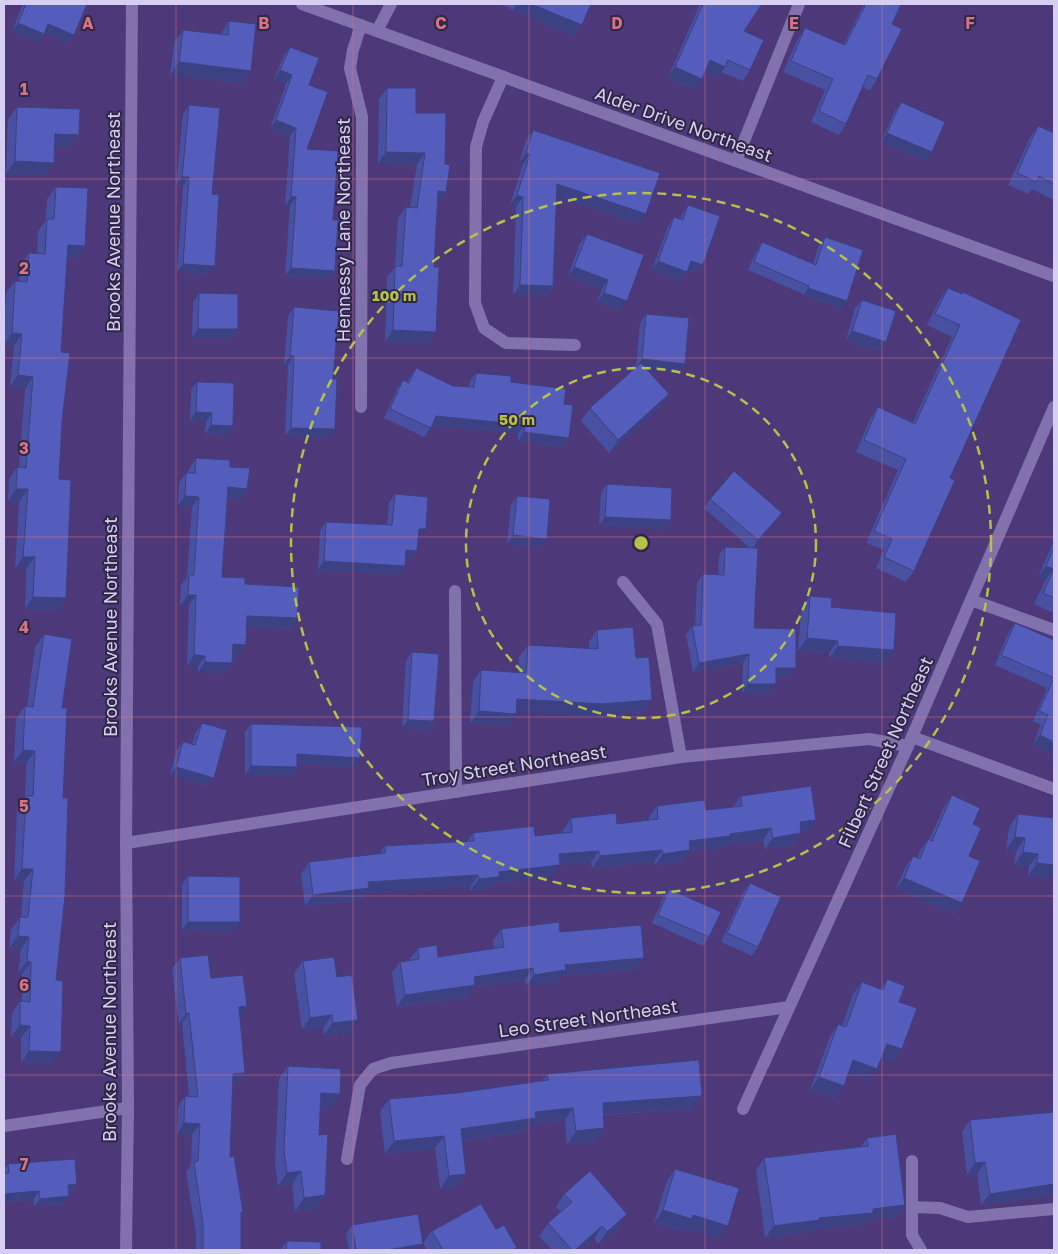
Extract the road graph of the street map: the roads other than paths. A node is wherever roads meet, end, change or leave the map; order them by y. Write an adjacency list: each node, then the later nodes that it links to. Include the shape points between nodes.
1 (132, 4): 21 (street, Brooks Avenue Northeast)
2 (302, 4): 5 (street, Alder Drive Northeast)
3 (392, 4): 6 (street)
4 (799, 4): 8 (street)
5 (361, 25): 6 (street, Alder Drive Northeast); 11 (street, Hennessy Lane Northeast, via 350,68 362,117)
6 (377, 30): 7 (street, Alder Drive Northeast)
7 (503, 77): 8 (street, Alder Drive Northeast); 10 (street, via 476,147 475,302 484,328 506,343)
8 (736, 161): 9 (street, Alder Drive Northeast)
9 (1054, 276)
10 (575, 345)
11 (360, 407)
12 (1054, 407): 15 (street, Filbert Street Northeast)
13 (623, 582): 18 (street, via 657,624)
14 (455, 591): 20 (street)
15 (971, 600): 16 (street); 17 (street, Filbert Street Northeast)
16 (1054, 630)
17 (910, 742): 18 (street, Troy Street Northeast, via 869,739); 19 (street, Troy Street Northeast); 22 (street, Filbert Street Northeast)
18 (681, 757): 20 (street, Troy Street Northeast)
19 (1054, 789)
20 (456, 792): 21 (street, Troy Street Northeast)
21 (126, 843): 23 (street, Brooks Avenue Northeast)
22 (789, 1008): 24 (street, Filbert Street Northeast); 26 (street, Leo Street Northeast, via 373,1069 360,1085)
23 (128, 1108): 25 (street); 30 (street, Brooks Avenue Northeast)
24 (743, 1109)
25 (4, 1126)
26 (347, 1159)
27 (912, 1161): 28 (street)
28 (913, 1207): 29 (street, via 940,1208 968,1217); 31 (street, via 912,1235)
29 (1054, 1209)
30 (126, 1250)
31 (921, 1250)

